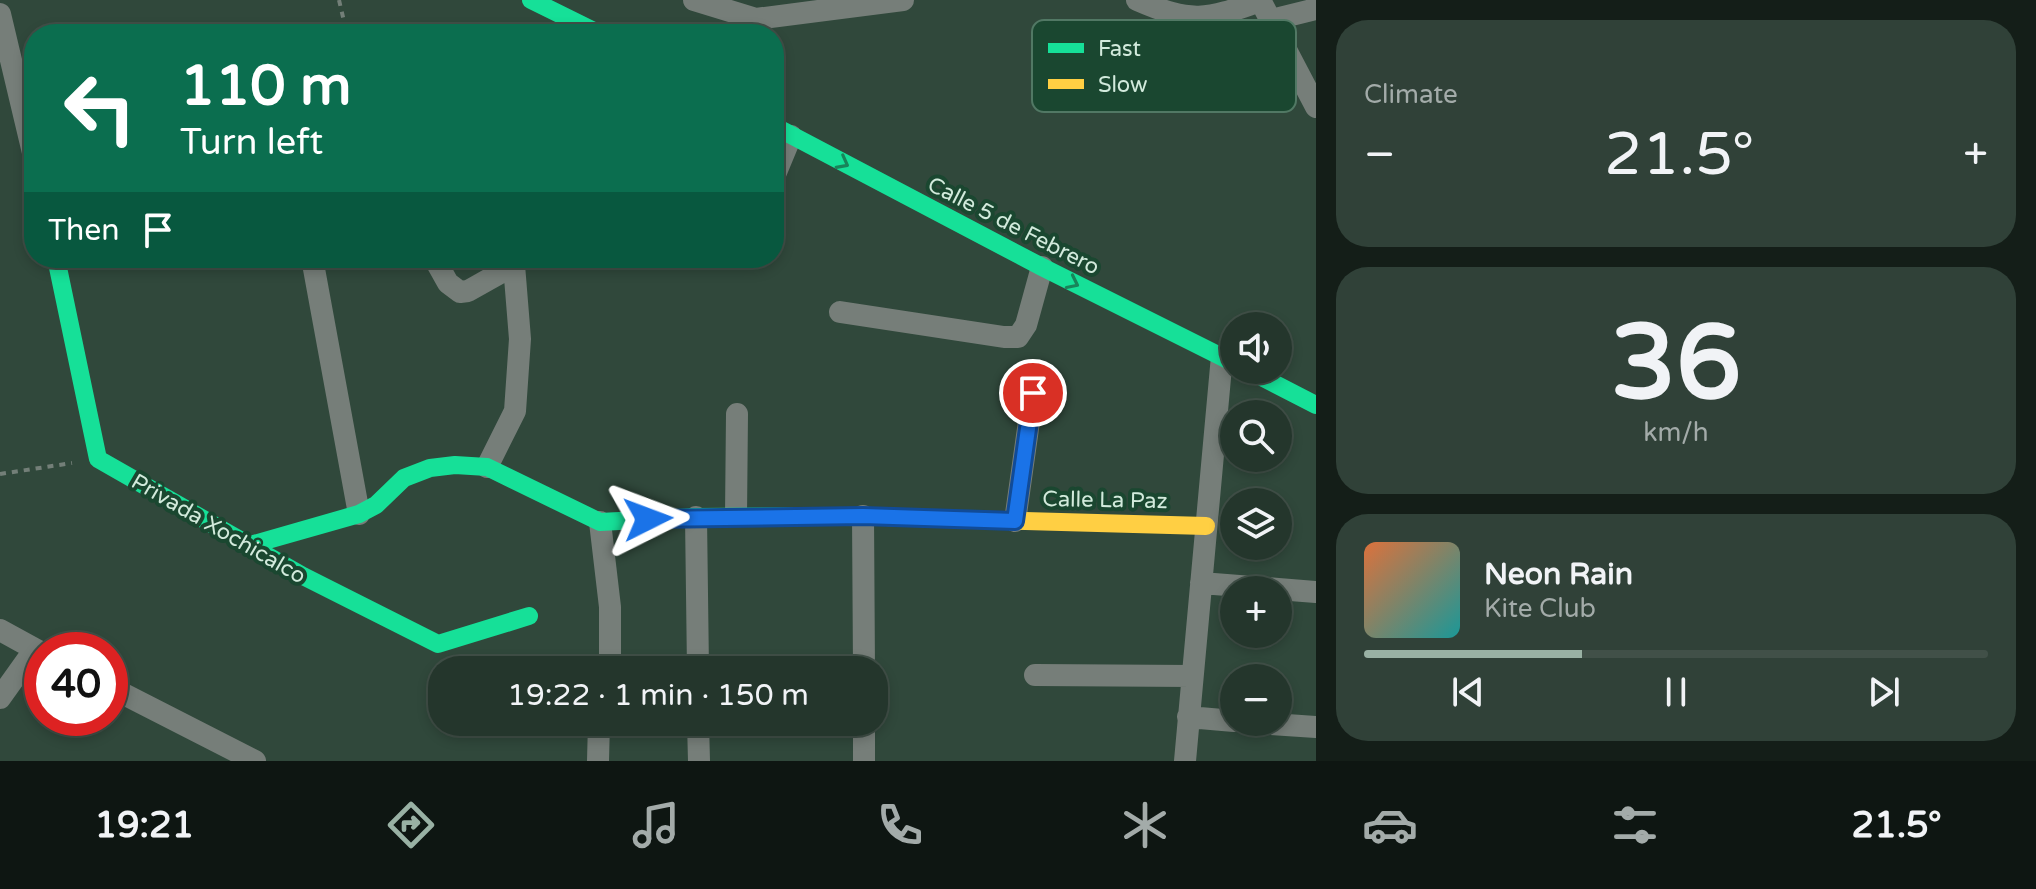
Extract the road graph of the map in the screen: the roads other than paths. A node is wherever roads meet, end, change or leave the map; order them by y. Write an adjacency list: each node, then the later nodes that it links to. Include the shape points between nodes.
1 (531, 0): 8 (street)
2 (694, 0): 9 (street)
3 (903, 0): 10 (street)
4 (1137, 0): 5 (street, via 1171,15 1212,17)
5 (1264, 7): 6 (street)
6 (1316, 9)
7 (0, 14): 12 (street)
8 (580, 24)
9 (747, 24)
10 (771, 24)
11 (1296, 69): 13 (street)
12 (8, 80): 14 (street)
13 (1316, 107)
14 (24, 127)
15 (784, 132): 16 (street, Calle 5 de Febrero, one-way to 16)
16 (1042, 267): 22 (street, via 1018,337); 23 (street, Calle 5 de Febrero, one-way to 23)
17 (58, 268): 37 (street, Privada Xochicalco, via 98,459)
18 (314, 268): 30 (street)
19 (440, 268): 20 (street, via 460,292)
20 (508, 268)
21 (519, 268): 29 (street, via 515,411)
22 (840, 312)
23 (1220, 356)
24 (1225, 384): 36 (street)
25 (1275, 384): 27 (street)
26 (1033, 393): 34 (street)
27 (1316, 405)
28 (737, 414): 31 (street)
29 (487, 467): 30 (street, via 430,468 404,478); 35 (street, Calle La Paz)
30 (359, 514): 37 (street)
31 (736, 516): 32 (street, Calle La Paz); 33 (street, Calle La Paz)
32 (863, 516): 34 (street, Calle La Paz); 45 (street)
33 (696, 517): 35 (street, Calle La Paz); 44 (street)
34 (1015, 521): 36 (street, Calle La Paz)
35 (600, 522): 43 (street)
36 (1206, 526): 38 (street)
37 (247, 546): 40 (street, Privada Xochicalco, via 438,644)
38 (1201, 583): 39 (street); 48 (street)
39 (1316, 592)
40 (529, 616)
41 (0, 630): 42 (street)
42 (24, 643)
43 (610, 656)
44 (698, 656)
45 (864, 656)
46 (24, 668): 50 (street)
47 (1035, 675): 48 (street)
48 (1192, 676): 51 (street)
49 (128, 696): 58 (street)
50 (0, 698)
51 (1188, 717): 52 (street); 62 (street)
52 (1220, 720)
53 (1292, 725): 54 (street)
54 (1316, 727)
55 (599, 736): 59 (street)
56 (698, 736): 60 (street)
57 (864, 736): 61 (street)
58 (255, 761)
59 (598, 761)
60 (699, 761)
61 (864, 761)
62 (1185, 761)

